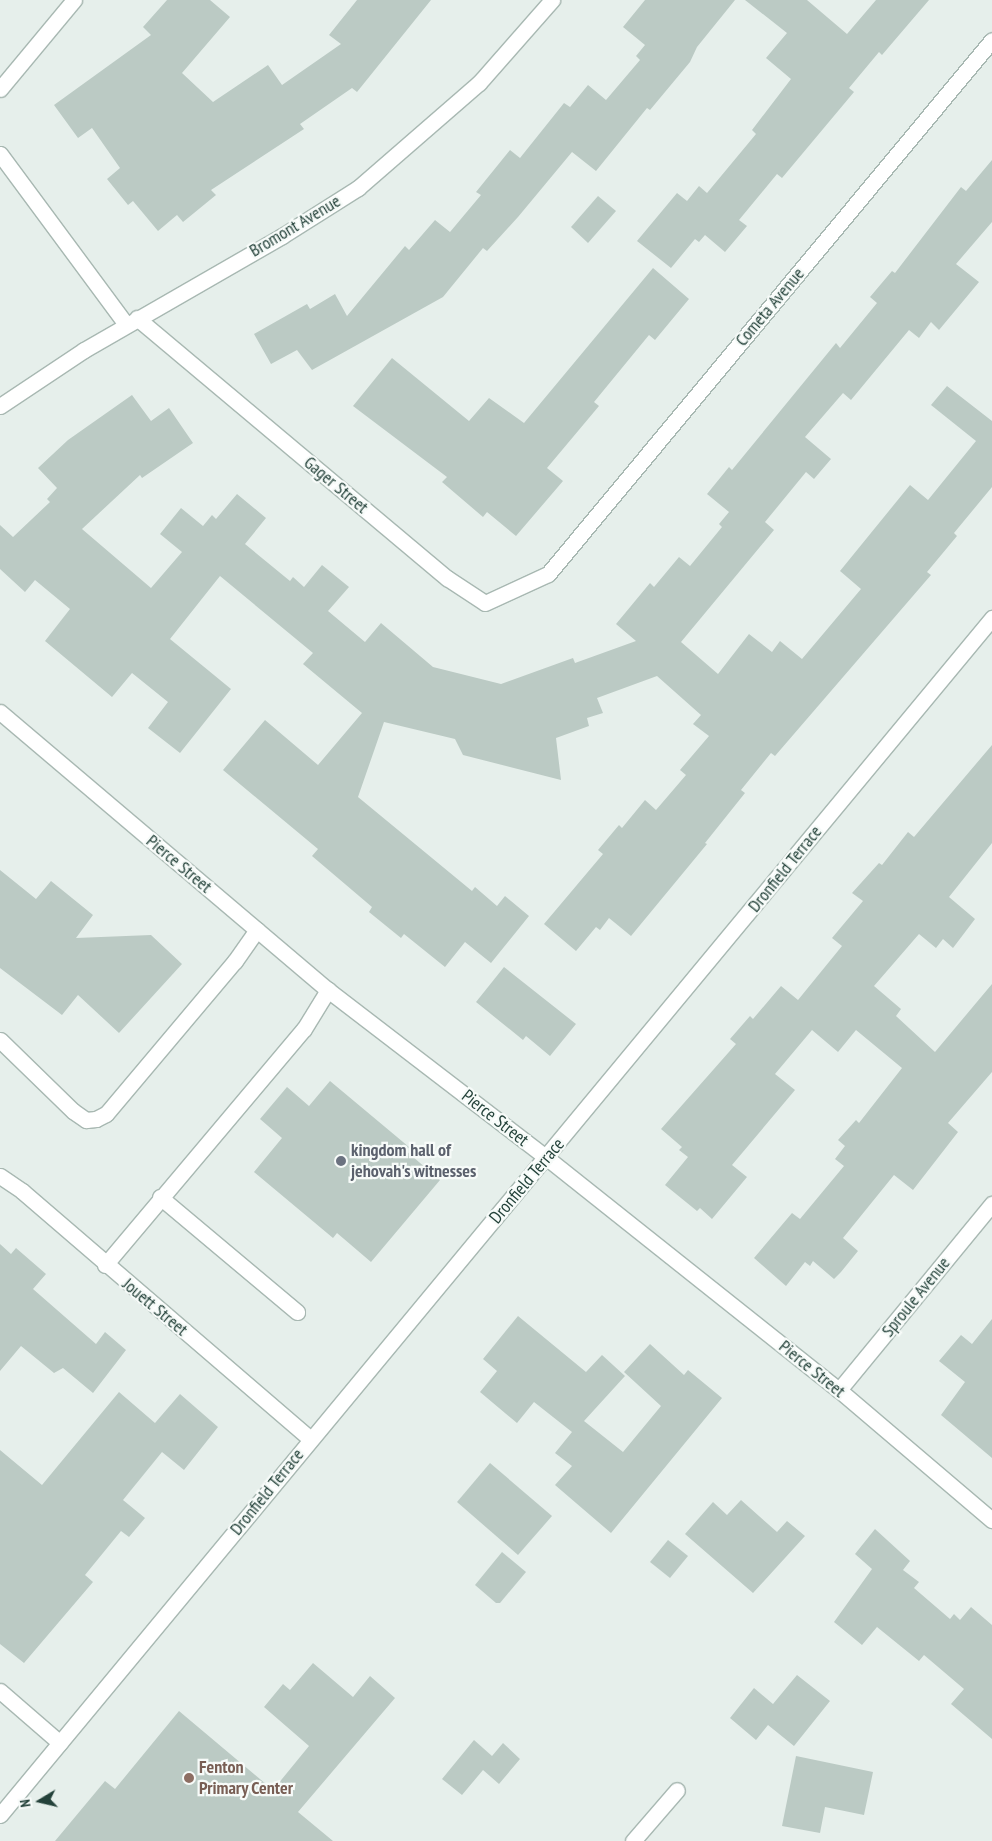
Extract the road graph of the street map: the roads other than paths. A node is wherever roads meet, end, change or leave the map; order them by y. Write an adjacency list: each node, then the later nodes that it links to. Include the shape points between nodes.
1 (74, 0): 4 (street)
2 (552, 0): 6 (street, Bromont Avenue, via 479,83 358,188 282,236)
3 (992, 40): 8 (street, Cometa Avenue)
4 (0, 89)
5 (0, 154): 6 (street, Gager Street)
6 (132, 321): 7 (street, Bromont Avenue); 8 (street, Gager Street, via 447,578 485,603)
7 (0, 406)
8 (548, 574)
9 (992, 618): 14 (street, Dronfield Terrace)
10 (0, 712): 11 (street, Pierce Street)
11 (257, 930): 12 (street, Pierce Street); 13 (street, via 235,961 106,1114 96,1119 86,1120 73,1111)
12 (328, 990): 14 (street, Pierce Street); 16 (street, via 304,1029)
13 (0, 1040)
14 (546, 1158): 20 (street, Pierce Street); 21 (street, Dronfield Terrace)
15 (0, 1176): 18 (street, Jouett Street, via 22,1191)
16 (160, 1197): 18 (street); 19 (street)
17 (992, 1204): 20 (street, Sproule Avenue)
18 (105, 1265): 21 (street, Jouett Street)
19 (297, 1312)
20 (839, 1390): 22 (street, Pierce Street)
21 (310, 1439): 24 (street, Dronfield Terrace)
22 (992, 1520)
23 (0, 1691): 24 (street)
24 (60, 1743): 26 (street, Dronfield Terrace)
25 (677, 1790): 27 (street)
26 (0, 1815)
27 (633, 1841)

